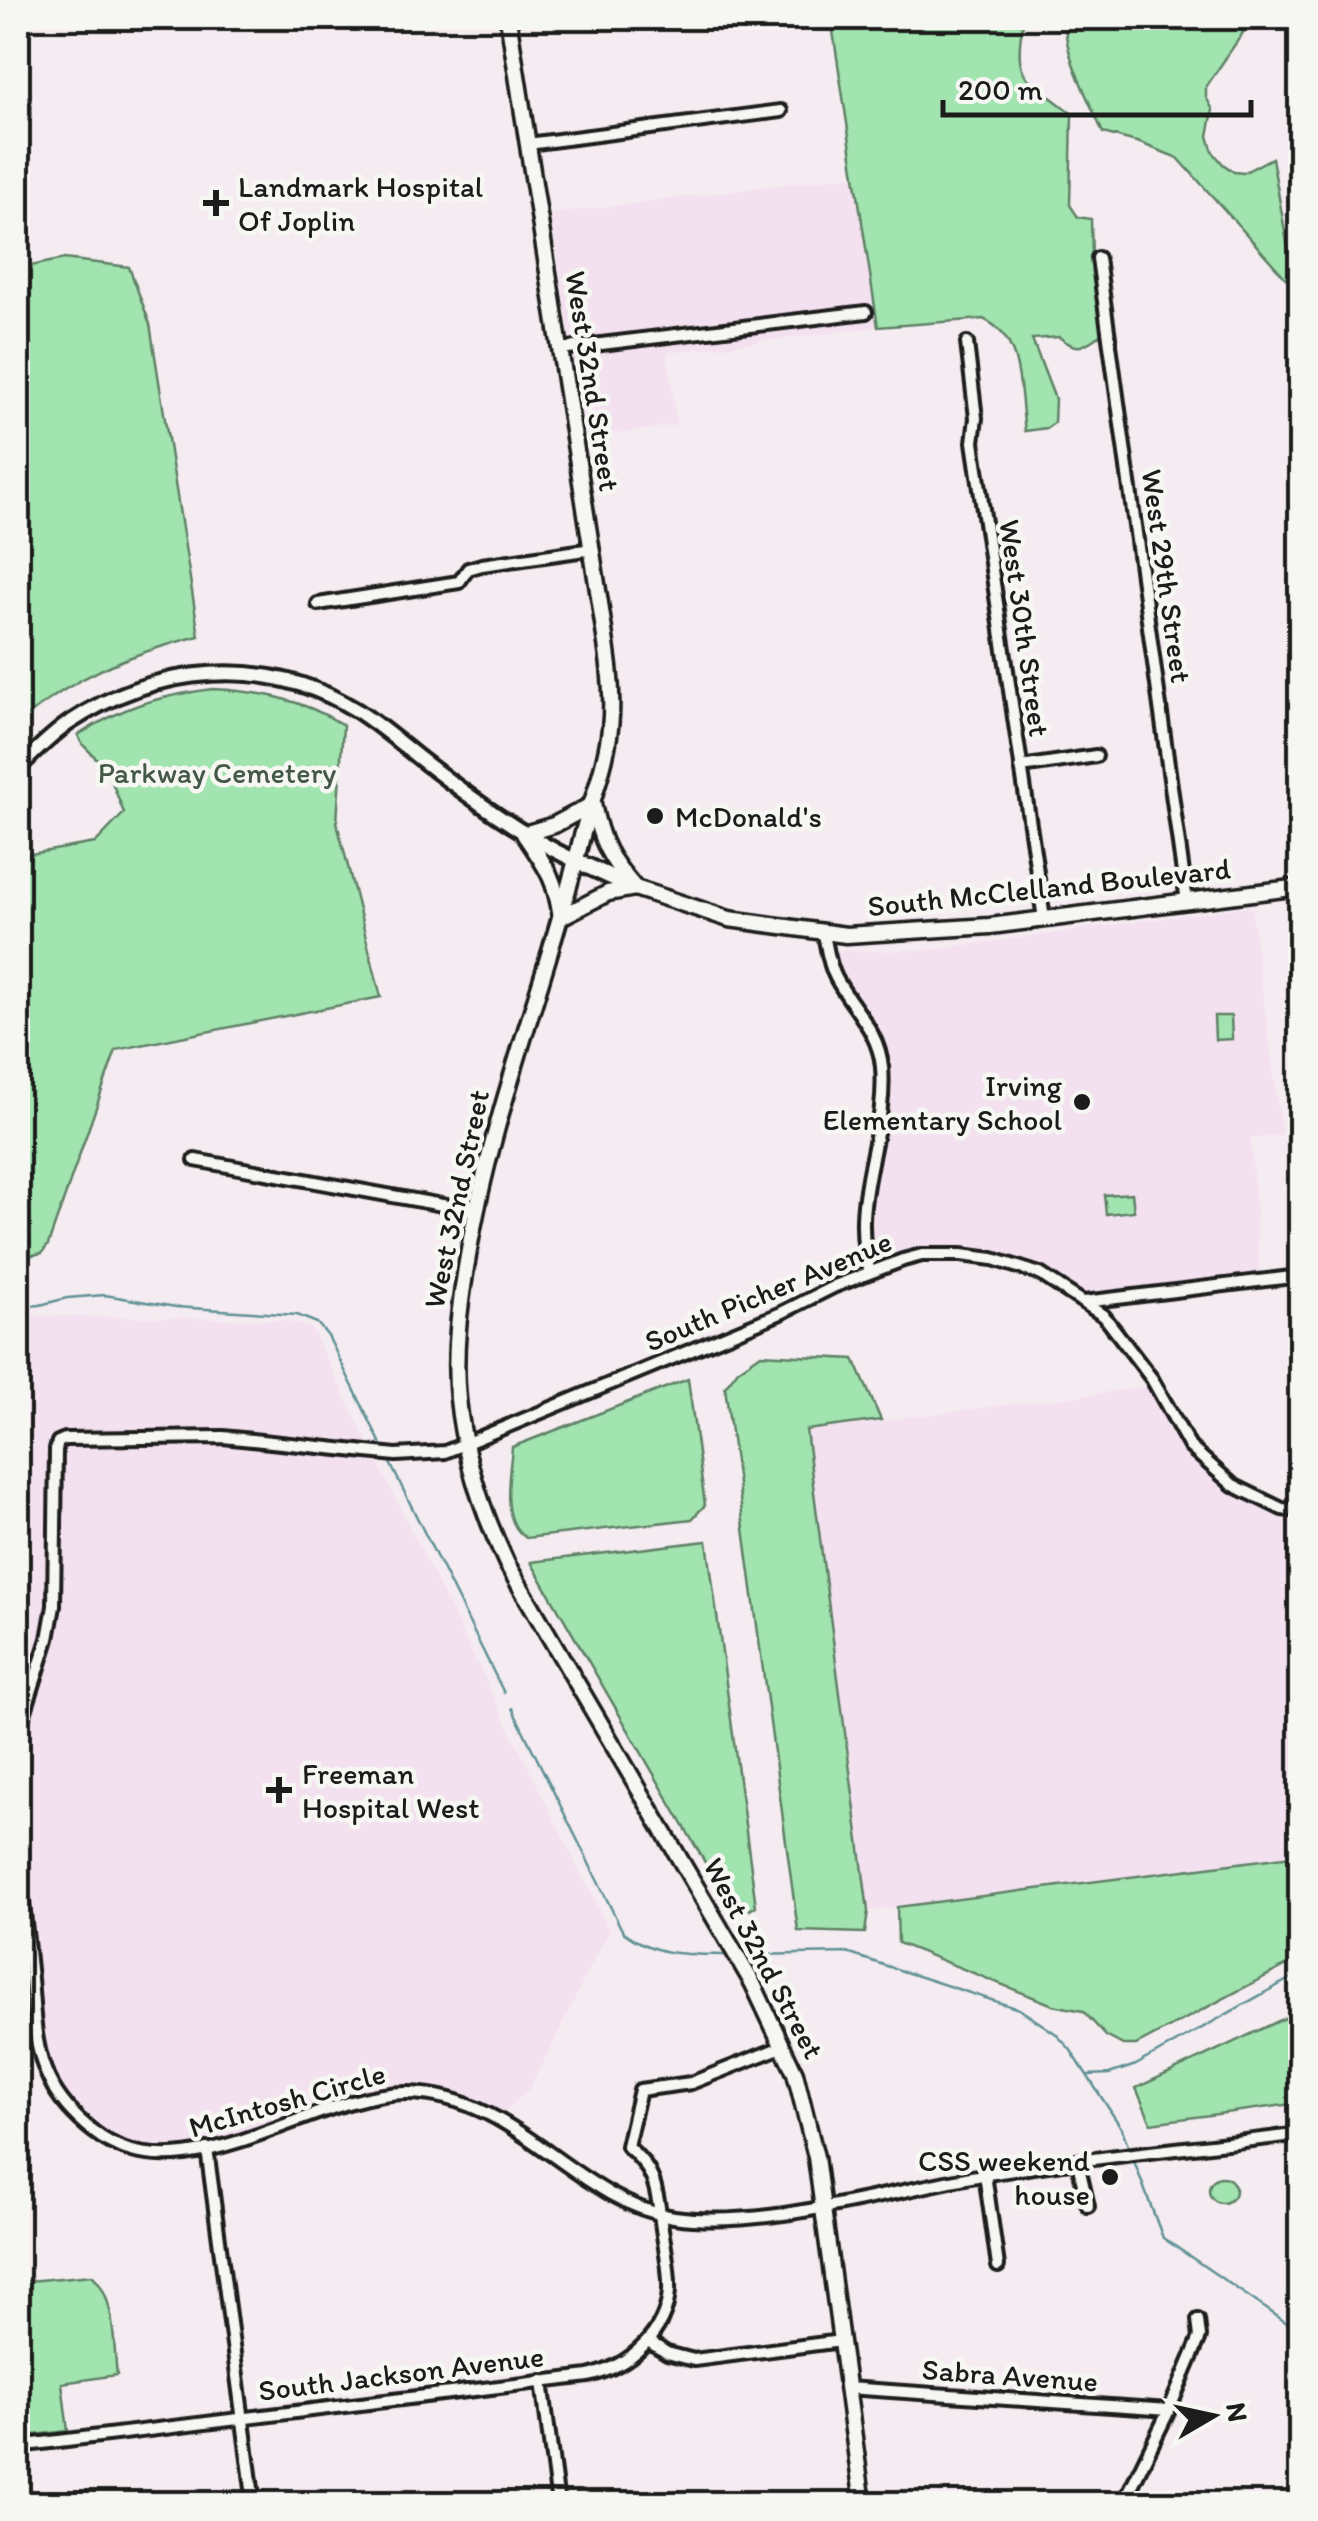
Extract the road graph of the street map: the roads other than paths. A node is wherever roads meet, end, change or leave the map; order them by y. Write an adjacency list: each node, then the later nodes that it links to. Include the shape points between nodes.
1 (508, 18): 3 (main road, West 32nd Street)
2 (782, 111): 3 (street)
3 (528, 144): 7 (main road, West 32nd Street)
4 (1098, 258): 18 (street, West 29th Street)
5 (866, 312): 7 (street)
6 (967, 343): 11 (street, West 30th Street, via 973,442)
7 (560, 350): 8 (main road, West 32nd Street)
8 (592, 549): 9 (street, via 482,565 459,582); 13 (main road, West 32nd Street, via 611,718)
9 (318, 604)
10 (1096, 756): 11 (street)
11 (1020, 767): 20 (street, West 30th Street)
12 (18, 768): 14 (street, via 67,724 125,691 192,673 236,672 304,684 355,709)
13 (593, 804): 14 (main road); 15 (main road, West 32nd Street); 16 (main road, via 601,843)
14 (524, 834): 15 (street); 19 (main road, via 548,868)
15 (576, 861): 16 (main road, South McClelland Boulevard); 19 (main road, West 32nd Street)
16 (635, 888): 19 (main road, via 608,893); 21 (main road, South McClelland Boulevard, via 729,919)
17 (1300, 888): 18 (main road, South McClelland Boulevard)
18 (1187, 902): 20 (main road, South McClelland Boulevard)
19 (561, 918): 23 (main road, West 32nd Street)
20 (1044, 919): 21 (main road, South McClelland Boulevard, via 915,934)
21 (824, 934): 24 (street, via 835,977 882,1064 861,1221)
22 (196, 1160): 23 (street)
23 (475, 1212): 27 (main road, West 32nd Street, via 457,1336)
24 (870, 1272): 26 (street, South Picher Avenue, via 922,1256 961,1255 1040,1274); 27 (street, South Picher Avenue)
25 (1300, 1276): 26 (street)
26 (1083, 1302): 28 (street, South Picher Avenue, via 1104,1316 1152,1378 1190,1448 1233,1485 1282,1509)
27 (464, 1446): 29 (street, via 415,1456 224,1437 58,1442 54,1606); 31 (main road, West 32nd Street, via 508,1564)
28 (1300, 1510)
29 (18, 1733)
30 (18, 1855): 33 (street, McIntosh Circle, via 40,2058 58,2095 119,2146 154,2156)
31 (784, 2046): 36 (main road, West 32nd Street, via 812,2130); 38 (street, via 691,2083 640,2090 627,2146 649,2167)
32 (1300, 2134): 34 (street)
33 (207, 2149): 38 (street, McIntosh Circle, via 362,2099 415,2093 493,2115 612,2194); 46 (street)
34 (1078, 2162): 35 (street); 37 (street)
35 (985, 2174): 36 (street); 39 (street)
36 (823, 2206): 38 (street, McIntosh Circle, via 723,2221); 42 (main road, West 32nd Street)
37 (1088, 2206)
38 (660, 2214): 41 (street, via 669,2288)
39 (998, 2266)
40 (1198, 2320): 45 (street, via 1200,2337)
41 (648, 2341): 42 (street, via 694,2360); 43 (street, South Jackson Avenue, via 605,2372)
42 (841, 2341): 44 (main road, West 32nd Street)
43 (542, 2381): 46 (street, South Jackson Avenue); 49 (street)
44 (847, 2388): 45 (street, Sabra Avenue); 50 (main road, West 32nd Street)
45 (1169, 2410): 51 (street)
46 (242, 2416): 47 (street, South Jackson Avenue); 48 (street)
47 (18, 2446)
48 (254, 2504)
49 (558, 2504)
50 (862, 2504)
51 (1123, 2504)

